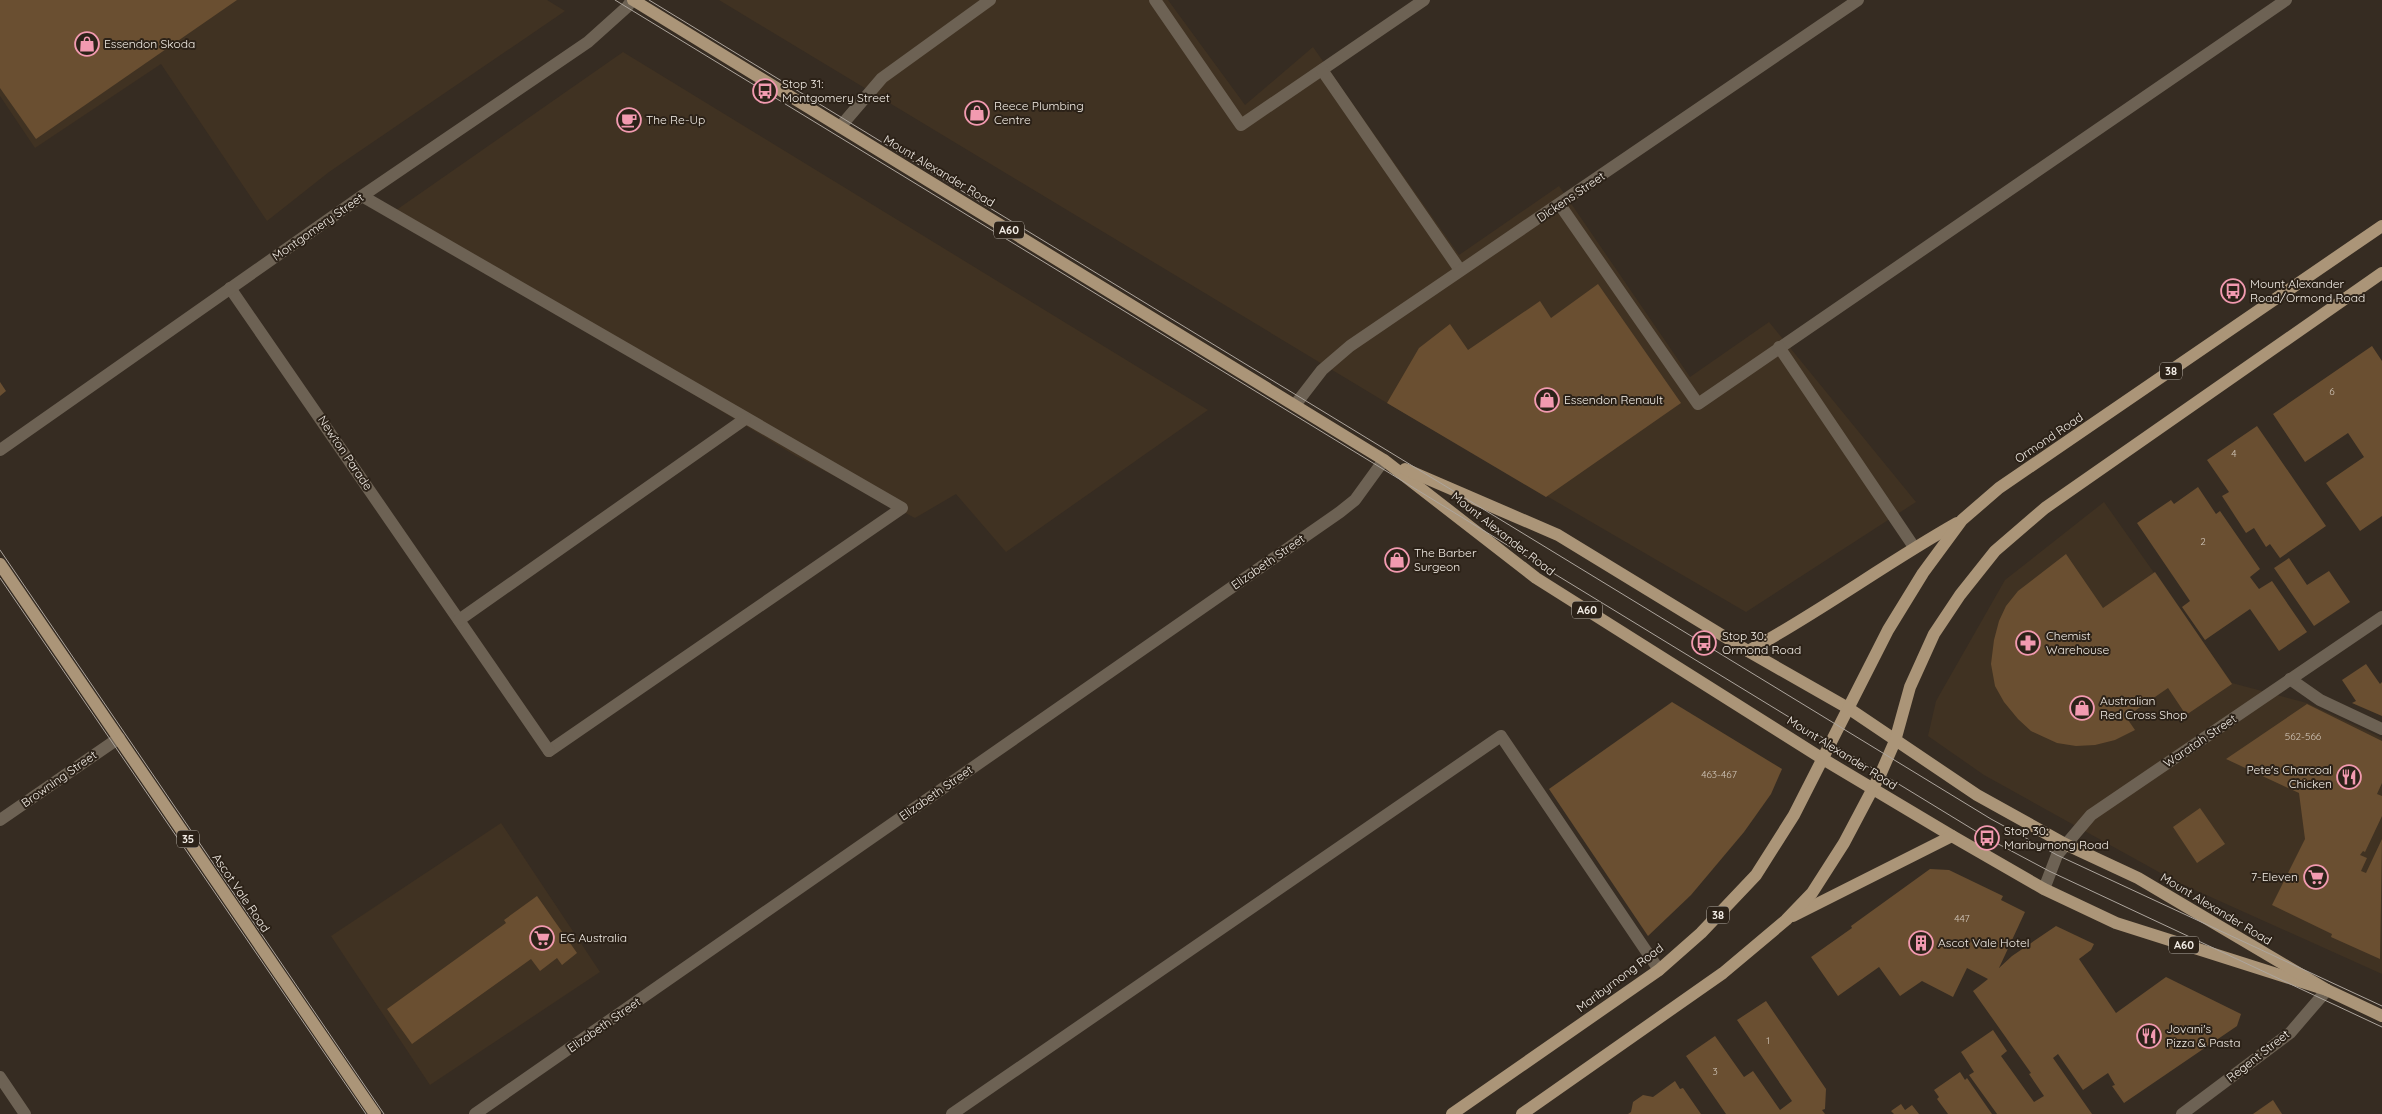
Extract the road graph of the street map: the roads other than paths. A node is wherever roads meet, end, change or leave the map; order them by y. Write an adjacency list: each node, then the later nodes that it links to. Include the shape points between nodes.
1 (632, 0): 8 (main road, Mount Alexander Road / A60); 9 (street, Montgomery Street, via 588,42)
2 (990, 0): 8 (street, via 882,78)
3 (1155, 0): 7 (street, via 1241,125)
4 (1424, 0): 7 (street)
5 (1858, 0): 10 (street, Dickens Street)
6 (2286, 0): 15 (street)
7 (1322, 70): 12 (street)
8 (840, 127): 16 (main road, Mount Alexander Road / A60)
9 (362, 196): 14 (street, Montgomery Street); 17 (street)
10 (1560, 205): 12 (street, Dickens Street); 15 (street, via 1698,404)
11 (2382, 226): 20 (main road, Ormond Road / 38, via 2000,488)
12 (1460, 270): 16 (street, Dickens Street, via 1333,359)
13 (2382, 273): 30 (main road, via 2045,508 1995,551 1934,634 1910,687)
14 (230, 288): 18 (street, Montgomery Street); 24 (street, Newton Parade)
15 (1778, 347): 21 (street)
16 (1295, 405): 19 (main road, Mount Alexander Road / A60)
17 (745, 419): 24 (street); 24 (street, Newton Parade, via 902,508 549,751)
18 (0, 450)
19 (1384, 460): 25 (main road, Mount Alexander Road / A60, via 1558,535); 31 (main road, Mount Alexander Road / A60, via 1536,578); 45 (street, Elizabeth Street, via 1355,500 1340,512)
20 (1962, 520): 21 (main road); 27 (main road, Ormond Road / 38, via 1888,630)
21 (1914, 547): 25 (main road, via 1793,626)
22 (0, 564): 29 (main road, Ascot Vale Road / 35)
23 (2382, 617): 26 (street, Waratah Street)
24 (459, 620)
25 (1748, 651): 27 (main road, Mount Alexander Road / A60)
26 (2290, 679): 28 (street, via 2320,700); 35 (street, Waratah Street, via 2091,815)
27 (1848, 708): 30 (main road, Mount Alexander Road / A60); 31 (main road, Ormond Road / 38)
28 (2382, 730)
29 (119, 738): 33 (street, Browning Street); 44 (main road, Ascot Vale Road / 35)
30 (1895, 741): 32 (main road); 35 (main road, Mount Alexander Road / A60, via 1976,795)
31 (1823, 759): 32 (main road, Mount Alexander Road / A60); 38 (main road, Maribyrnong Road / 38, via 1794,815 1756,875)
32 (1873, 789): 34 (main road, Mount Alexander Road / A60); 37 (main road, via 1817,884)
33 (0, 820)
34 (1952, 836): 36 (main road, Mount Alexander Road / A60); 37 (main road)
35 (2065, 844): 36 (street, Waratah Street, via 2049,871); 39 (main road, Mount Alexander Road / A60, via 2138,878)
36 (2044, 889): 39 (main road, Mount Alexander Road / A60, via 2116,923)
37 (1786, 920): 48 (main road, via 1723,973)
38 (1659, 970): 46 (street, via 1501,736); 47 (main road, Maribyrnong Road / 38)
39 (2327, 990): 40 (main road, Mount Alexander Road / A60); 42 (street, Regent Street, via 2290,1032)
40 (2382, 1016)
41 (0, 1077): 43 (street)
42 (2186, 1113)
43 (25, 1114)
44 (375, 1114)
45 (475, 1114)
46 (952, 1114)
47 (1452, 1114)
48 (1522, 1114)

